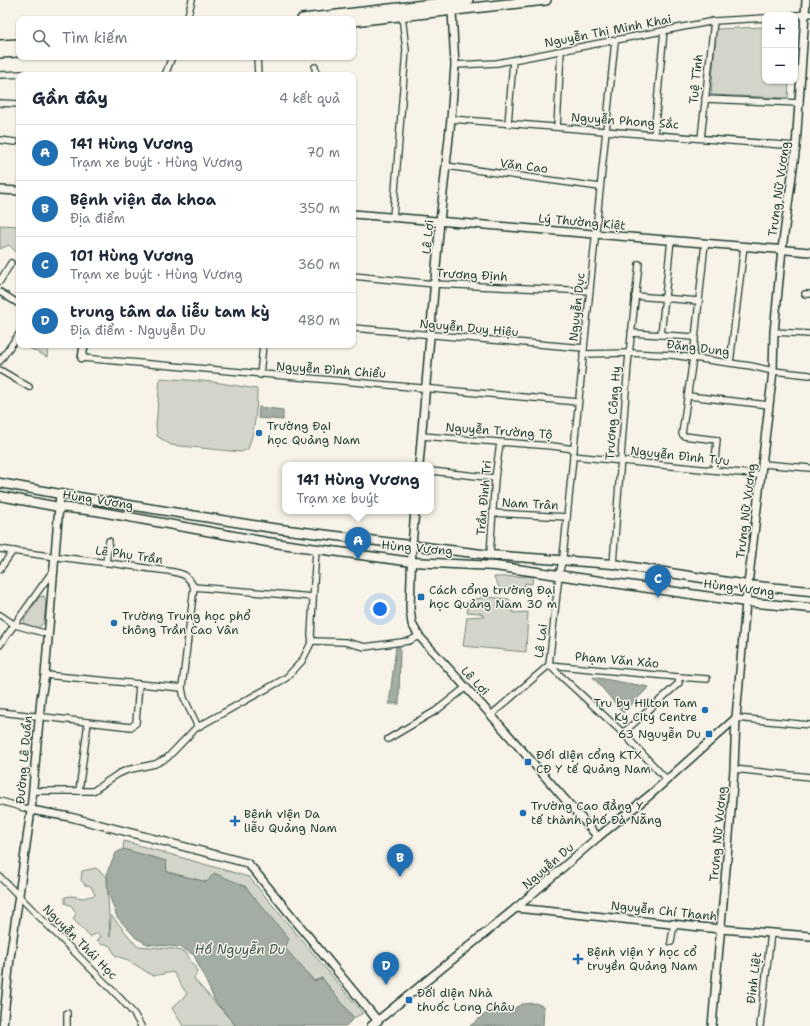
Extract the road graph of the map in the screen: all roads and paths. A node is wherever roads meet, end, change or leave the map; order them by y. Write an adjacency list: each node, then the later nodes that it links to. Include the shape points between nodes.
1 (192, 0): 7 (street)
2 (468, 0): 8 (highway)
3 (546, 0): 5 (highway)
4 (806, 0): 6 (street, Trưng Nữ Vương)
5 (452, 11): 9 (highway); 23 (street, Lê Lợi)
6 (807, 15): 32 (street, Trưng Nữ Vương)
7 (188, 16)
8 (329, 16)
9 (402, 16): 12 (highway); 48 (street, via 406,50)
10 (762, 18): 11 (street, Nguyễn Thị Minh Khai)
11 (714, 21): 13 (street, Nguyễn Thị Minh Khai); 30 (street, Tuệ Tĩnh)
12 (356, 22)
13 (664, 31): 14 (street, Nguyễn Thị Minh Khai); 38 (street)
14 (615, 40): 17 (street, Nguyễn Thị Minh Khai); 37 (street, Nguyễn Dục)
15 (16, 44): 16 (highway)
16 (0, 45)
17 (562, 51): 22 (street, Nguyễn Thị Minh Khai); 36 (street)
18 (16, 52): 19 (highway)
19 (0, 53)
20 (171, 60): 25 (street)
21 (257, 60): 26 (street)
22 (513, 61): 23 (street, Nguyễn Thị Minh Khai); 35 (street)
23 (455, 65): 34 (street, Lê Lợi)
24 (315, 67): 27 (street)
25 (166, 72)
26 (258, 72)
27 (316, 72)
28 (16, 74): 29 (street)
29 (0, 75)
30 (705, 99): 32 (street); 39 (street, Tuệ Tĩnh)
31 (0, 103): 33 (street)
32 (800, 103): 42 (street, Trưng Nữ Vương)
33 (16, 104)
34 (451, 119): 35 (street, Nguyễn Phong Sắc); 43 (street, Lê Lợi)
35 (508, 124): 36 (street, Nguyễn Phong Sắc)
36 (557, 127): 37 (street, Nguyễn Phong Sắc)
37 (606, 131): 38 (street, Nguyễn Phong Sắc); 44 (street, Nguyễn Dục)
38 (654, 135): 39 (street, Nguyễn Phong Sắc)
39 (701, 138): 42 (street, Nguyễn Phong Sắc)
40 (0, 140): 41 (street)
41 (15, 142)
42 (796, 146): 54 (street, Trưng Nữ Vương)
43 (446, 166): 44 (street, Văn Cao); 49 (street, Lê Lợi)
44 (600, 187): 50 (street, Nguyễn Dục)
45 (0, 190): 46 (street)
46 (16, 192)
47 (356, 214): 48 (street, Lý Thường Kiệt)
48 (393, 217): 49 (street, Lý Thường Kiệt)
49 (440, 221): 50 (street, Lý Thường Kiệt); 60 (street, Lê Lợi)
50 (595, 234): 51 (street, Lý Thường Kiệt); 61 (street, Nguyễn Dục)
51 (671, 240): 52 (street, Lý Thường Kiệt); 64 (street)
52 (705, 243): 53 (street, Lý Thường Kiệt); 65 (street)
53 (744, 246): 54 (street, Lý Thường Kiệt); 82 (street)
54 (782, 249): 55 (street, Lý Thường Kiệt); 68 (street, Trưng Nữ Vương)
55 (810, 252)
56 (11, 263): 59 (street)
57 (639, 264): 63 (street, Trương Công Hy)
58 (356, 276): 60 (street, Trương Định)
59 (0, 281)
60 (434, 284): 61 (street, Trương Định); 72 (street, Lê Lợi)
61 (590, 291): 77 (street, Nguyễn Dục)
62 (0, 292): 66 (street)
63 (635, 296): 64 (street); 69 (street, Trương Công Hy)
64 (665, 298): 65 (street); 71 (street)
65 (699, 301): 73 (street)
66 (16, 302)
67 (356, 328): 72 (street, Nguyễn Duy Hiệu)
68 (774, 332): 70 (street); 84 (street, Trưng Nữ Vương)
69 (631, 333): 71 (street); 78 (street, Trương Công Hy)
70 (810, 334)
71 (661, 335): 73 (street)
72 (430, 336): 77 (street, Nguyễn Duy Hiệu); 88 (street, Lê Lợi)
73 (694, 337): 81 (street)
74 (16, 338): 79 (street)
75 (84, 348): 80 (street)
76 (263, 348): 85 (street)
77 (584, 351): 78 (street, Đặng Dung); 90 (street, Nguyễn Dục)
78 (629, 353): 81 (street, Đặng Dung); 96 (street, Trương Công Hy)
79 (1, 358)
80 (82, 358): 85 (street, Nguyễn Đình Chiểu)
81 (693, 358): 82 (street, Đặng Dung); 89 (street)
82 (730, 363): 84 (street, Đặng Dung)
83 (0, 370): 87 (street)
84 (773, 371): 86 (street, Đặng Dung); 91 (street, Trưng Nữ Vương)
85 (260, 375): 88 (street, Nguyễn Đình Chiểu)
86 (810, 375)
87 (29, 387)
88 (426, 388): 90 (street, Nguyễn Đình Chiểu); 92 (street, Lê Lợi)
89 (688, 396): 91 (street); 100 (street, via 682,436 717,440)
90 (578, 402): 94 (street, Nguyễn Dục)
91 (769, 405): 98 (street, Trưng Nữ Vương)
92 (422, 436): 93 (street, Nguyễn Trường Tộ); 97 (street, Lê Lợi)
93 (500, 443): 94 (street, Nguyễn Trường Tộ); 103 (street, Trần Đình Tri)
94 (574, 449): 95 (street, Nguyễn Dục)
95 (573, 456): 96 (street, Nguyễn Đình Tựu); 110 (street, Nguyễn Dục)
96 (621, 461): 100 (street, Nguyễn Đình Tựu); 121 (street, Trương Công Hy)
97 (419, 462)
98 (763, 464): 99 (street); 102 (street, Trưng Nữ Vương)
99 (810, 468)
100 (714, 470): 102 (street, Nguyễn Đình Tựu)
101 (434, 471): 103 (street)
102 (762, 475): 125 (street, Trưng Nữ Vương)
103 (496, 478): 108 (street, Trần Đình Tri)
104 (0, 482): 105 (main road, Hùng Vương)
105 (60, 494): 107 (street, Đường Lê Duẩn); 112 (main road, Hùng Vương, via 272,528)
106 (0, 496): 107 (main road, Hùng Vương)
107 (59, 507): 114 (main road, Hùng Vương, via 96,511); 117 (street, Đường Lê Duẩn)
108 (493, 513): 110 (street, Nam Trân); 116 (street, Trần Đình Tri)
109 (415, 514): 112 (street, Lê Lợi)
110 (567, 517): 118 (street, Nguyễn Dục)
111 (110, 541): 119 (street)
112 (412, 545): 116 (main road, Hùng Vương); 120 (street, Lê Lợi)
113 (0, 549): 115 (street, Lê Phụ Trần)
114 (316, 549): 120 (main road, Hùng Vương); 128 (street)
115 (13, 551): 117 (street, Lê Phụ Trần); 123 (street)
116 (490, 555): 118 (main road, Hùng Vương)
117 (55, 558): 119 (street, Lê Phụ Trần); 122 (street, Đường Lê Duẩn)
118 (562, 560): 121 (main road, Hùng Vương); 124 (street, Nguyễn Dục)
119 (106, 562): 126 (street, Lê Phụ Trần, via 184,575)
120 (412, 562): 124 (main road, Hùng Vương, via 495,566); 134 (street, Lê Lợi, via 410,609 412,624)
121 (613, 564): 125 (main road, Hùng Vương)
122 (54, 568): 132 (street); 133 (street, Đường Lê Duẩn)
123 (0, 569)
124 (560, 575): 129 (main road, Hùng Vương); 137 (street, Lê Lai)
125 (747, 585): 127 (main road, Hùng Vương); 129 (street, Trưng Nữ Vương)
126 (194, 587): 128 (street); 142 (street)
127 (810, 591)
128 (313, 597): 135 (street)
129 (746, 602): 130 (main road, Hùng Vương); 147 (street, Trưng Nữ Vương)
130 (810, 608)
131 (0, 615): 132 (street)
132 (14, 625): 133 (street); 136 (street)
133 (48, 634): 138 (street, Đường Lê Duẩn)
134 (419, 636): 135 (street, via 409,641 365,647 345,642); 143 (street, Lê Lợi)
135 (312, 641): 150 (street, via 302,661 286,678)
136 (0, 645)
137 (549, 665): 139 (street, Phạm Văn Xảo); 145 (street); 151 (street, Lê Lai)
138 (45, 675): 141 (street); 146 (street, Đường Lê Duẩn)
139 (678, 677): 140 (street, Phạm Văn Xảo); 151 (street, via 680,683)
140 (707, 679)
141 (139, 684): 142 (street); 148 (street, via 134,726)
142 (182, 688): 150 (street)
143 (465, 688): 145 (street, Lê Lợi); 152 (street, via 437,710)
144 (0, 712): 146 (street)
145 (491, 714): 160 (street, Lê Lợi)
146 (39, 717): 148 (street); 156 (street, Đường Lê Duẩn)
147 (736, 718): 149 (street); 153 (street, Trưng Nữ Vương); 155 (street, Nguyễn Du)
148 (88, 722): 157 (street)
149 (810, 725)
150 (198, 727): 157 (street, via 167,758 118,774 93,791)
151 (623, 733): 155 (street, Lê Lai)
152 (388, 739)
153 (734, 769): 154 (street); 165 (street, Trưng Nữ Vương)
154 (810, 777)
155 (667, 780): 160 (street, Nguyễn Du)
156 (32, 791): 157 (street); 159 (street, Đường Lê Duẩn)
157 (79, 791)
158 (0, 801): 159 (street)
159 (31, 810): 162 (street, Đường Lê Duẩn); 171 (street, via 70,817 246,864 253,869)
160 (598, 837): 163 (street, Nguyễn Du)
161 (0, 877): 162 (street, Nguyễn Thái Học)
162 (19, 896): 169 (street, Đường Lê Duẩn); 174 (street, Nguyễn Thái Học, via 121,999)
163 (516, 908): 164 (street, Nguyễn Chí Thanh); 171 (street, Nguyễn Du)
164 (674, 924): 165 (street, Nguyễn Chí Thanh); 168 (street)
165 (720, 928): 166 (street, Nguyễn Chí Thanh); 176 (street, Trưng Nữ Vương)
166 (771, 933): 167 (street, Nguyễn Chí Thanh); 177 (street, Đinh Liệt)
167 (810, 936)
168 (671, 942)
169 (4, 988): 172 (street, Đường Lê Duẩn)
170 (67, 1013): 173 (street)
171 (378, 1021): 175 (street, Nguyễn Du)
172 (4, 1026)
173 (67, 1026)
174 (141, 1026)
175 (371, 1026)
176 (712, 1026)
177 (760, 1026)

